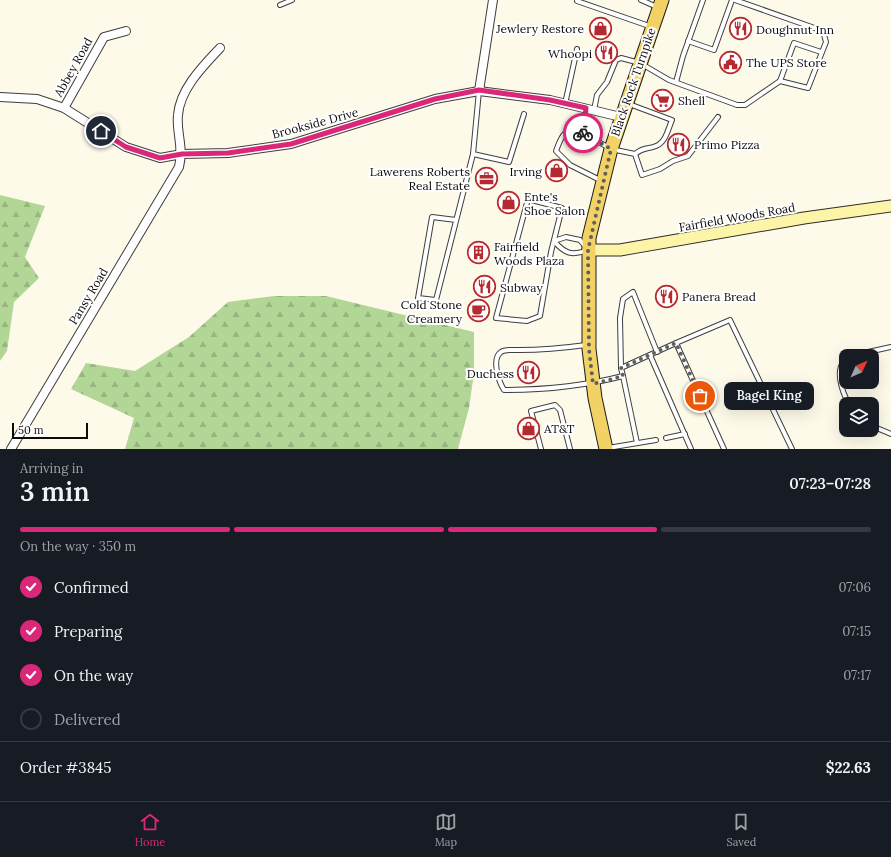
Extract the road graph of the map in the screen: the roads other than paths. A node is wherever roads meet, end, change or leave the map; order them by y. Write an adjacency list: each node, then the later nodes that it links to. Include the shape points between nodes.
1 (292, 0): 8 (lane)
2 (492, 0): 18 (street)
3 (641, 0): 7 (lane)
4 (703, 0): 11 (lane)
5 (734, 0): 11 (lane, via 714,50); 14 (lane, via 823,31 826,42)
6 (577, 1): 9 (lane)
7 (660, 4): 9 (main road, Black Rock Turnpike)
8 (280, 5)
9 (652, 27): 15 (main road, Black Rock Turnpike)
10 (126, 31): 22 (street, Abbey Road, via 104,37)
11 (688, 41): 17 (lane)
12 (220, 48): 29 (street, via 202,67 183,97 178,116)
13 (577, 50): 21 (lane)
14 (822, 52): 16 (lane, via 808,88); 16 (lane, via 794,43)
15 (640, 63): 17 (lane); 20 (main road, Black Rock Turnpike); 23 (lane, via 619,58)
16 (780, 81): 17 (lane, via 745,104 737,105)
17 (676, 82)
18 (479, 90): 21 (street, Brookside Drive); 29 (street, Brookside Drive, via 435,99 291,144 228,153); 30 (lane)
19 (0, 97): 22 (street, Brookside Drive, via 37,99)
20 (626, 103): 25 (main road, Black Rock Turnpike); 31 (lane, via 672,120 663,141 655,146 643,148)
21 (565, 104): 23 (street, Brookside Drive)
22 (64, 108): 29 (street, Brookside Drive, via 126,147 160,158)
23 (590, 110): 25 (street, Brookside Drive); 27 (lane)
24 (524, 114): 30 (lane, via 509,162)
25 (621, 117): 28 (main road, Black Rock Turnpike)
26 (718, 117): 31 (lane, via 688,156 660,169 642,175)
27 (583, 134): 28 (lane); 32 (lane, via 573,130 565,132 556,151 570,165)
28 (611, 149): 31 (lane); 32 (main road, Black Rock Turnpike)
29 (182, 154): 53 (street, Pansy Road, via 179,167)
30 (473, 154): 34 (lane)
31 (635, 154)
32 (603, 181): 36 (main road, Black Rock Turnpike)
33 (891, 206): 36 (main road, Fairfield Woods Road, via 804,218 620,250)
34 (456, 220): 34 (lane, via 432,217 418,298 436,300)
35 (554, 241): 35 (lane, via 562,208 528,198 496,318 528,320 540,316); 36 (lane, via 563,251 577,254); 36 (lane, via 566,237 580,240)
36 (588, 250): 38 (main road, Black Rock Turnpike)
37 (676, 343): 41 (lane); 58 (lane); 59 (lane, via 730,320)
38 (589, 345): 45 (main road, Black Rock Turnpike); 45 (lane, via 501,352 497,357 497,377 504,390)
39 (891, 347): 40 (lane)
40 (879, 350)
41 (657, 352): 42 (lane); 43 (lane, via 634,292 623,299 620,318)
42 (650, 355): 43 (lane); 47 (lane)
43 (621, 368): 44 (lane)
44 (623, 376): 45 (lane); 51 (lane)
45 (593, 384): 56 (main road, Black Rock Turnpike)
46 (879, 429): 48 (lane)
47 (685, 434): 49 (lane); 57 (lane)
48 (891, 434)
49 (666, 438)
50 (656, 440): 51 (lane)
51 (638, 443): 52 (lane)
52 (630, 447): 56 (lane)
53 (11, 449)
54 (541, 449): 55 (lane, via 531,411 555,406 560,410)
55 (570, 449)
56 (606, 449)
57 (691, 449)
58 (724, 449)
59 (792, 449)

